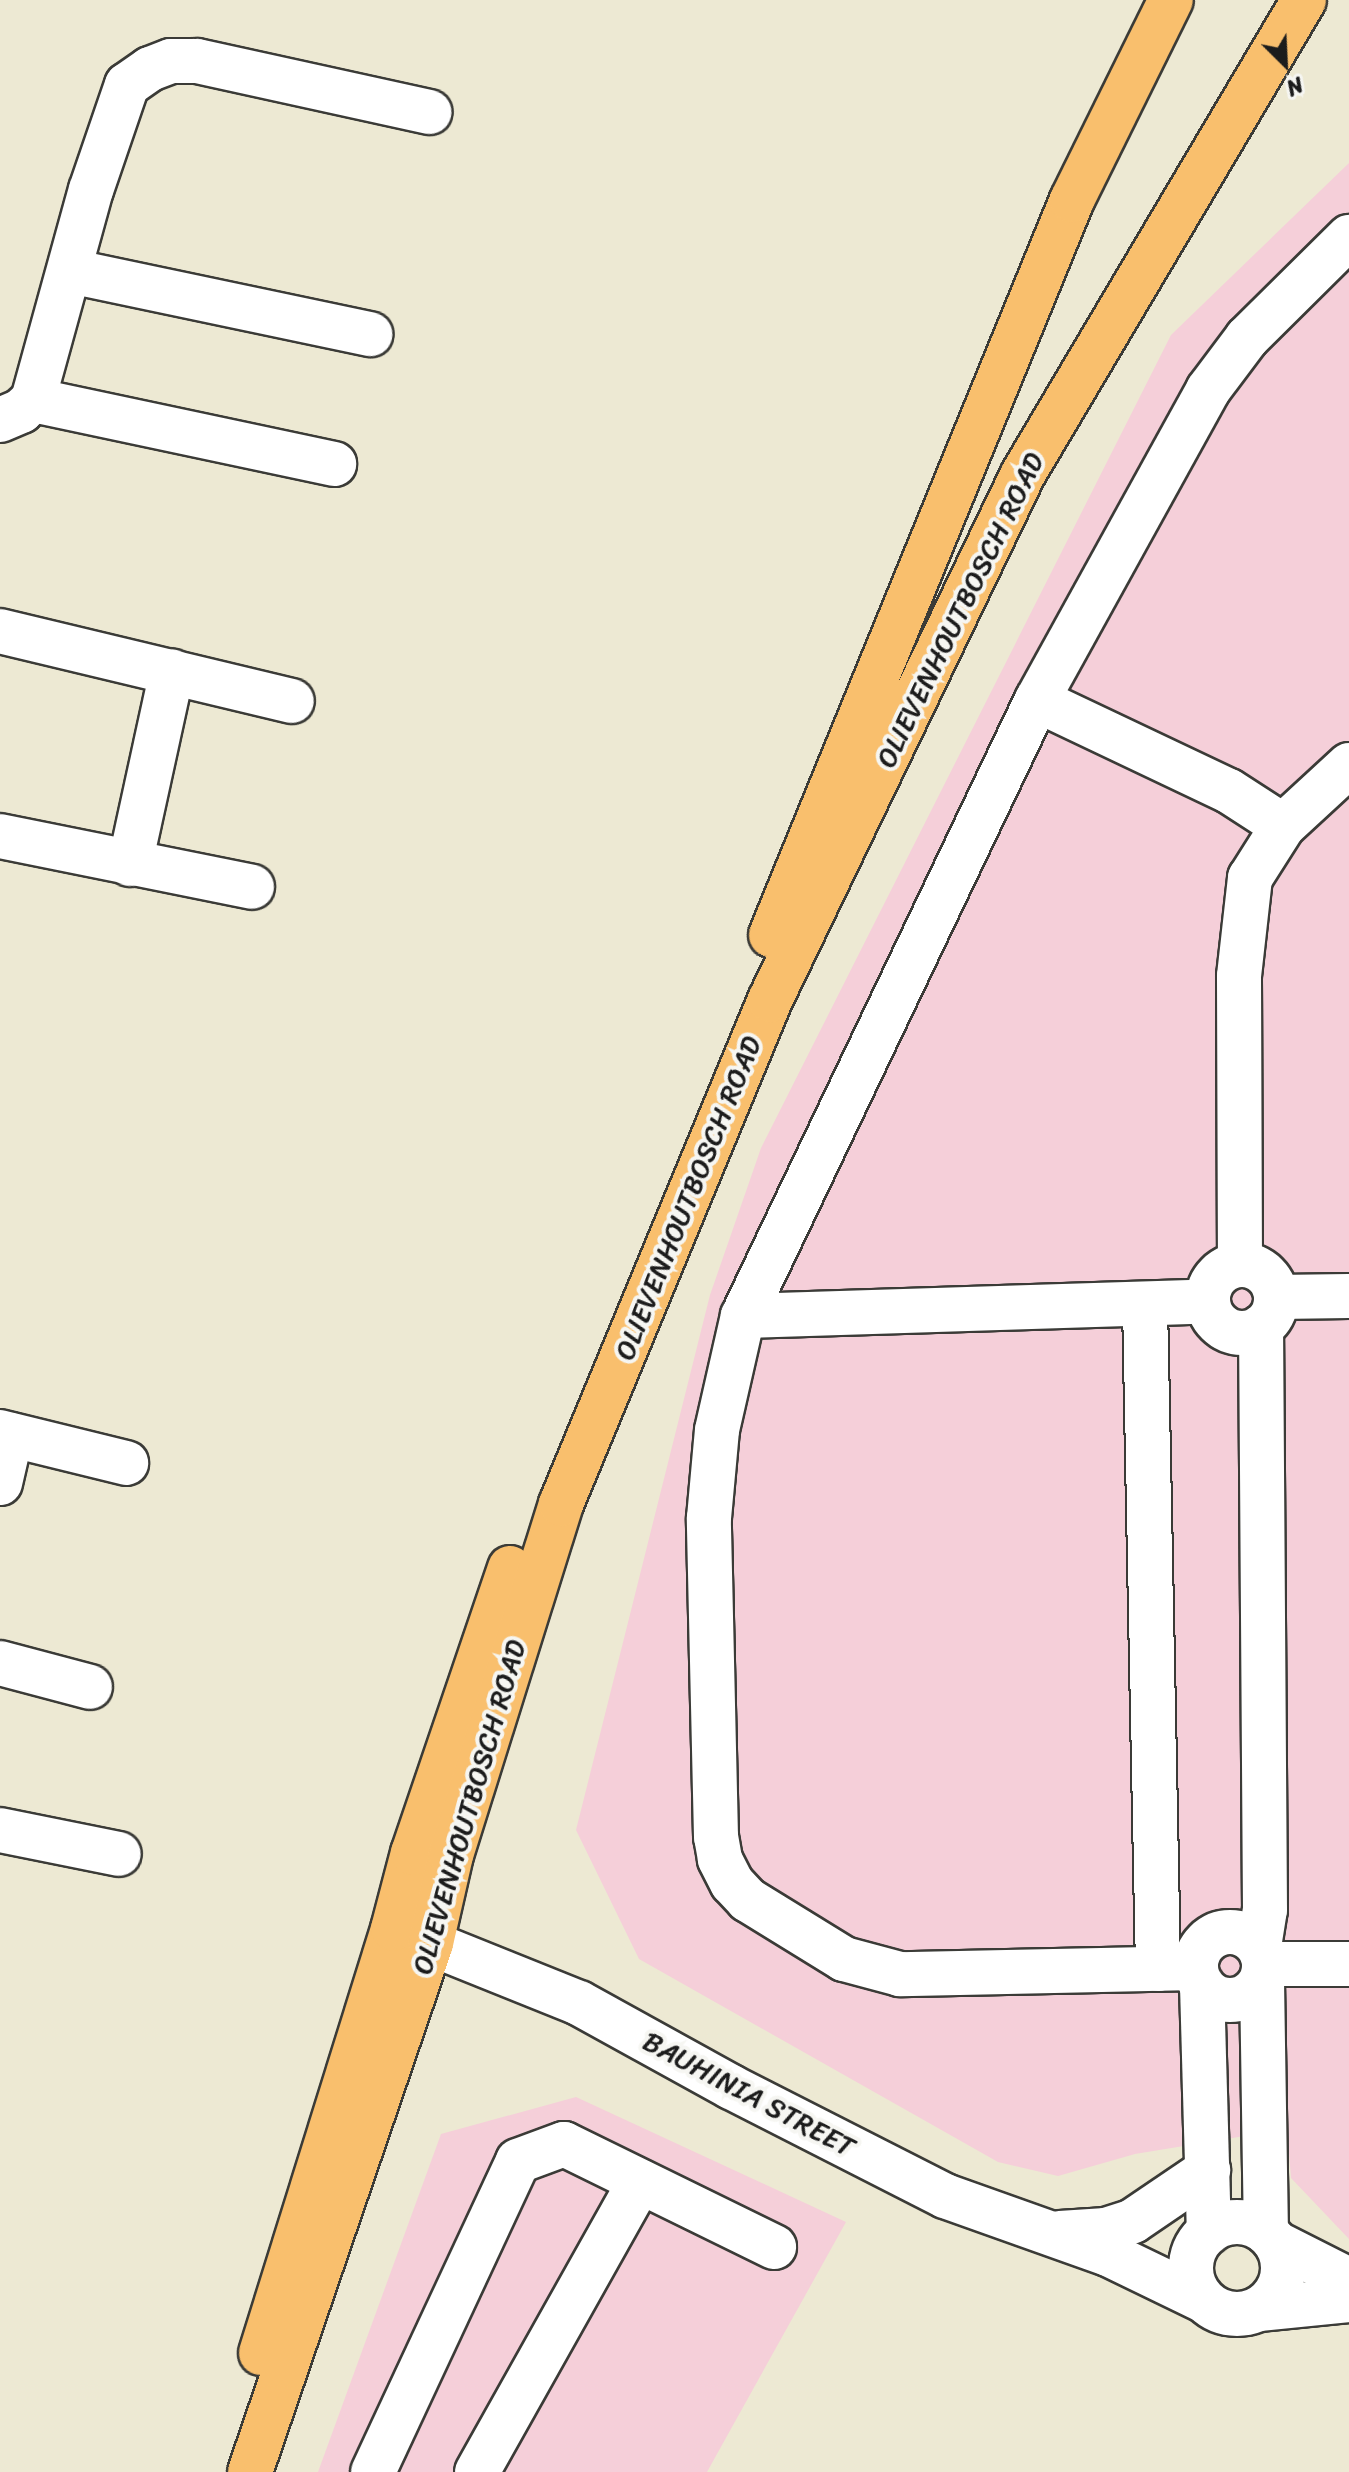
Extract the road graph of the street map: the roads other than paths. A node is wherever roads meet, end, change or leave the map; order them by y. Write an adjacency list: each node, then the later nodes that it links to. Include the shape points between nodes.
1 (1171, 0): 31 (main road, OLIEVENHOUTBOSCH ROAD, via 1072,200 523,1531 413,1853)
2 (1304, 0): 31 (main road, OLIEVENHOUTBOSCH ROAD, via 1023,474 770,1000 561,1504 451,1855)
3 (429, 112): 5 (street, via 197,61 171,61 150,69 127,85)
4 (1349, 237): 11 (street, via 1247,338 1208,390)
5 (70, 271): 6 (street); 7 (street)
6 (370, 334)
7 (16, 410): 8 (street)
8 (334, 464)
9 (0, 631): 10 (street)
10 (172, 672): 12 (street); 16 (street)
11 (1037, 700): 14 (street, via 1229,791); 23 (street)
12 (292, 701)
13 (1349, 765): 14 (street)
14 (1283, 826): 18 (street, via 1250,878 1239,976)
15 (0, 836): 16 (street)
16 (130, 864): 17 (street)
17 (252, 887)
18 (1240, 1265): 20 (street, via 1223,1270); 22 (street, via 1258,1268 1271,1280)
19 (1349, 1296): 22 (street)
20 (1208, 1301): 21 (street); 22 (street, via 1213,1318 1227,1330 1244,1333)
21 (1145, 1304): 23 (street); 34 (street)
22 (1269, 1312): 32 (street)
23 (743, 1316): 34 (street, via 717,1430 709,1518 716,1837 732,1883 748,1900 844,1959 900,1974)
24 (6, 1433): 25 (street); 26 (street)
25 (126, 1463)
26 (0, 1483)
27 (0, 1663): 28 (street)
28 (90, 1687)
29 (0, 1830): 30 (street)
30 (119, 1854)
31 (412, 1936): 37 (street, BAUHINIA STREET, via 579,2003 945,2196); 46 (main road, OLIEVENHOUTBOSCH ROAD); 47 (main road, OLIEVENHOUTBOSCH ROAD)
32 (1262, 1964): 33 (street); 34 (street, via 1255,1991 1232,2001 1210,1994); 34 (street, via 1250,1938 1226,1932 1204,1945); 39 (street)
33 (1349, 1964)
34 (1185, 1974): 35 (street)
35 (1208, 2170): 37 (street, via 1133,2221 1106,2230); 38 (street)
36 (640, 2182): 40 (street); 48 (street, via 564,2144 518,2161); 49 (street)
37 (1050, 2233): 41 (street, BAUHINIA STREET)
38 (1204, 2238): 39 (street, via 1238,2222); 41 (street, BAUHINIA STREET); 43 (street, via 1192,2258)
39 (1271, 2238): 42 (street); 45 (street, via 1284,2273 1271,2300)
40 (774, 2247)
41 (1108, 2254): 43 (street, BAUHINIA STREET)
42 (1349, 2280)
43 (1203, 2300): 45 (street, via 1229,2314)
44 (1349, 2300): 45 (street)
45 (1259, 2309)
46 (225, 2472)
47 (250, 2472)
48 (373, 2472)
49 (477, 2472)

